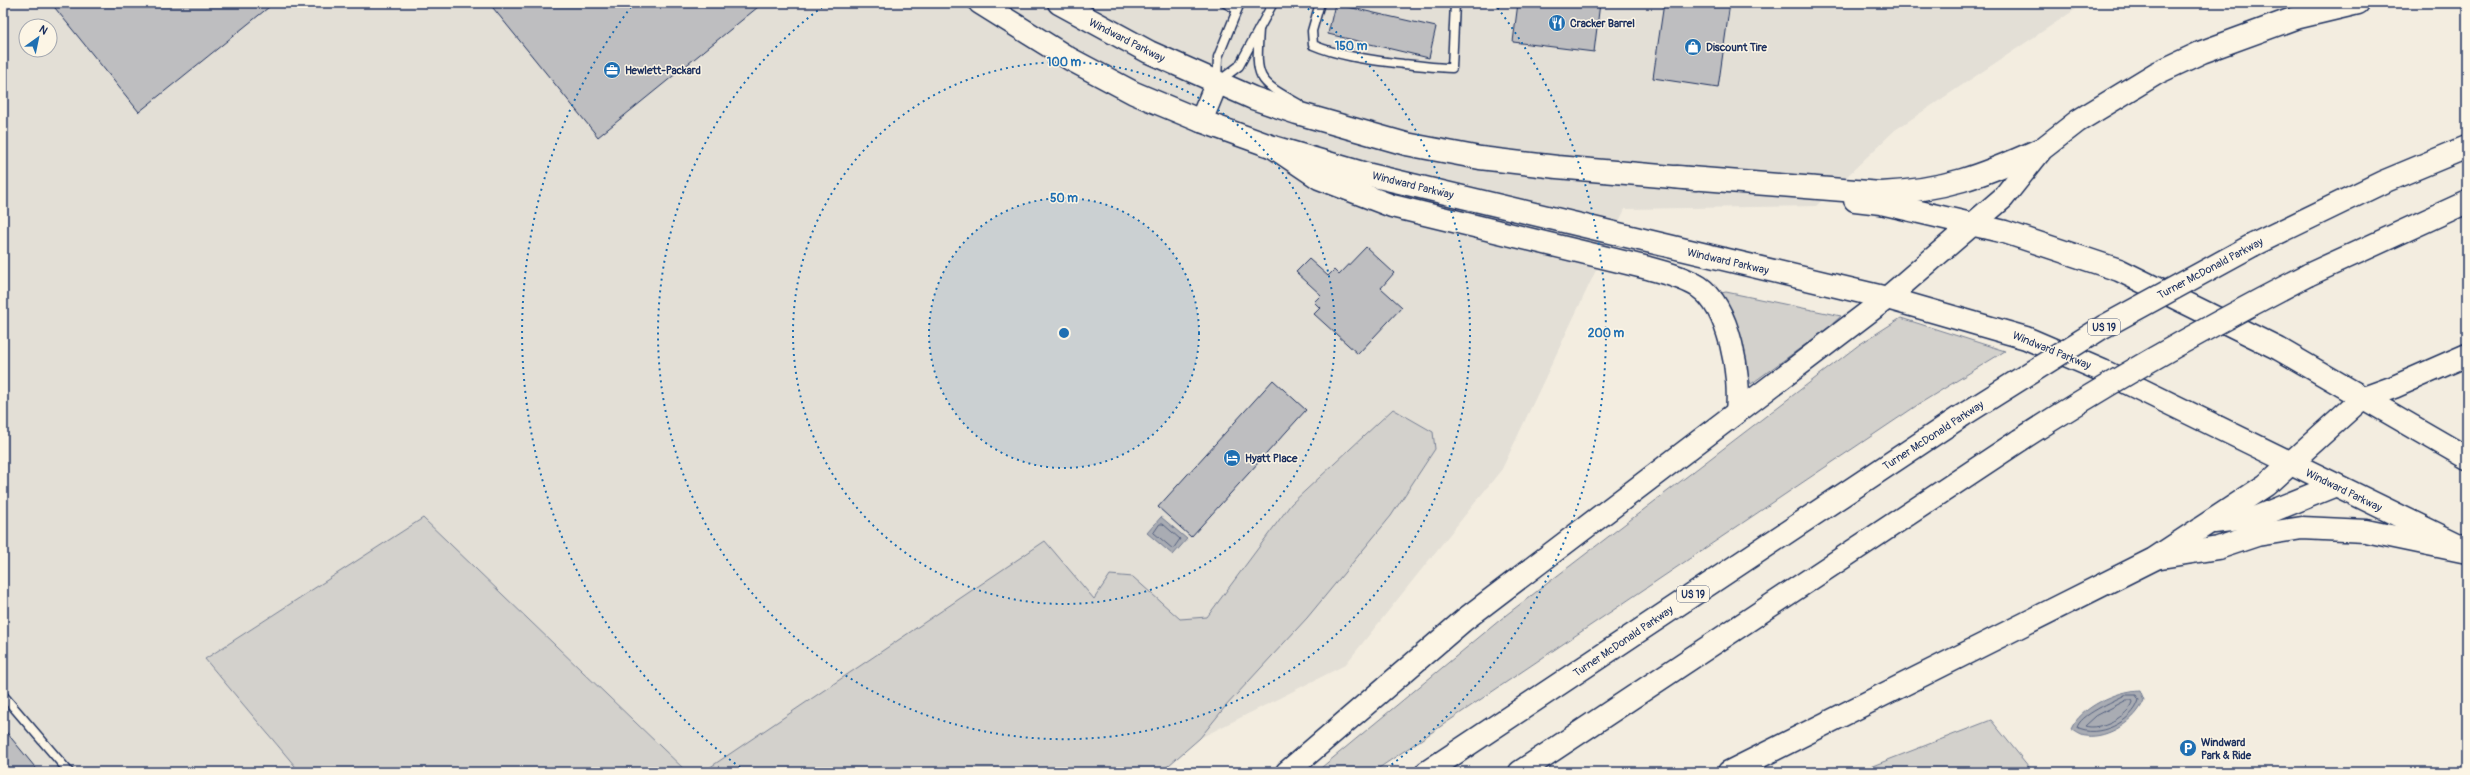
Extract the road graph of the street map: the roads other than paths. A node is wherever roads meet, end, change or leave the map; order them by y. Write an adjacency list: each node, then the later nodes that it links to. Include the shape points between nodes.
1 (980, 3): 11 (main road, Windward Parkway, via 1082,66 1134,93)
2 (1059, 3): 10 (main road, Windward Parkway, via 1149,52)
3 (1225, 3): 8 (lane)
4 (1274, 3): 9 (lane)
5 (1320, 3): 6 (lane, via 1312,31 1313,45 1382,63 1426,68 1452,68)
6 (1456, 3)
7 (2358, 3): 15 (main road, via 2295,18 2202,52 2111,99)
8 (1238, 6): 10 (lane, via 1218,57)
9 (1259, 29): 10 (lane, via 1239,66); 12 (lane, via 1258,72 1270,88 1312,111)
10 (1217, 82): 11 (main road); 12 (main road, Windward Parkway, via 1297,113)
11 (1201, 121): 13 (main road, Windward Parkway)
12 (1406, 144): 16 (main road, Windward Parkway, via 1480,158)
13 (1273, 147): 19 (main road, Windward Parkway, via 1381,178); 22 (main road, via 1319,178 1392,206 1648,268 1683,278 1700,287 1720,316 1732,346 1740,394)
14 (2467, 147): 32 (main road, Turner McDonald Parkway / US 19, bridge, via 2383,182 2253,245 2103,328 1960,418)
15 (2042, 149): 16 (main road, via 1962,182 1912,192 1881,193); 18 (main road, via 2003,198)
16 (1677, 177): 18 (main road, Windward Parkway, via 1881,203)
17 (2467, 202): 33 (main road, bridge, via 2308,275 2088,394)
18 (1975, 224): 19 (main road); 21 (main road, Windward Parkway, via 2119,270 2279,349)
19 (1887, 298): 22 (main road); 24 (main road, Windward Parkway, via 2026,338 2103,371)
20 (2467, 355): 21 (main road, via 2394,388)
21 (2361, 399): 23 (main road, Windward Parkway); 24 (main road)
22 (1738, 411): 31 (main road, via 1464,620)
23 (2467, 458)
24 (2291, 465): 25 (main road, Windward Parkway); 26 (main road, via 2266,485)
25 (2336, 485): 26 (main road, via 2257,517); 27 (main road, Windward Parkway)
26 (2209, 522): 28 (main road)
27 (2467, 551): 28 (main road, via 2366,531 2302,528 2258,535 2218,548)
28 (2154, 558): 34 (main road)
29 (3, 695): 30 (lane)
30 (69, 772)
31 (1287, 772)
32 (1427, 772)
33 (1520, 772)
34 (1729, 772)

